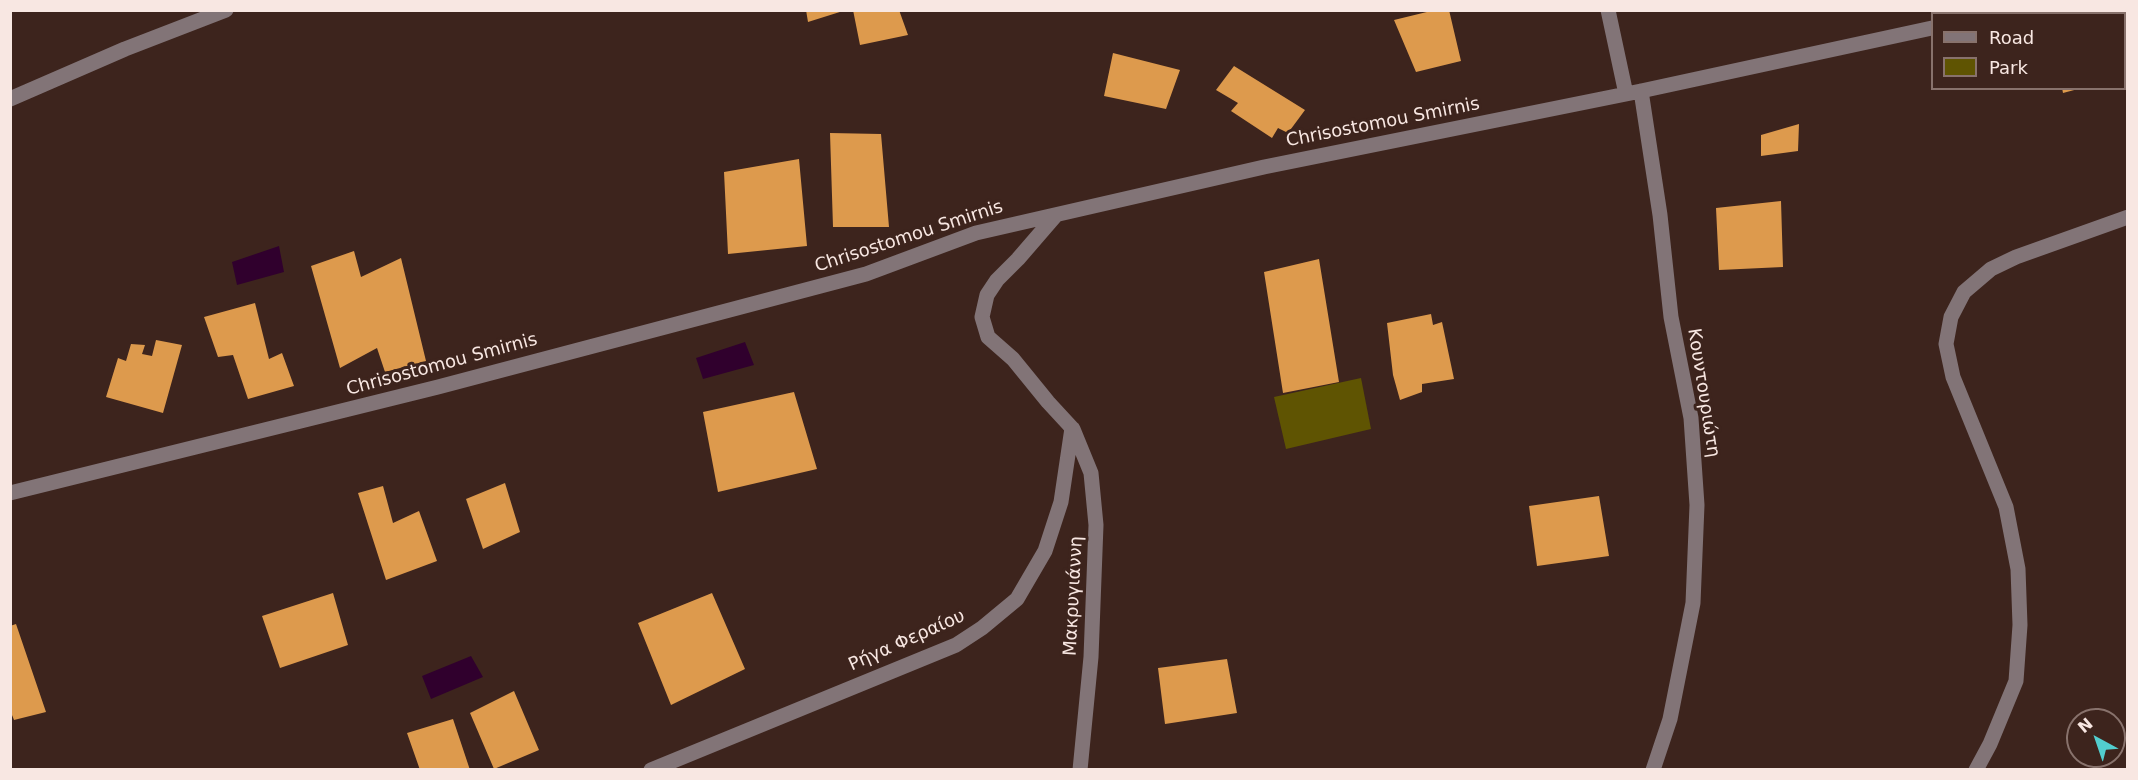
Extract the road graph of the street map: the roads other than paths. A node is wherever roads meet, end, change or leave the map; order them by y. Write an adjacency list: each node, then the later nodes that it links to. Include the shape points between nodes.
1 (226, 10): 6 (street)
2 (1608, 10): 5 (street)
3 (1931, 28): 4 (street, Chrisostomou Smirnis)
4 (1641, 91): 5 (street, Chrisostomou Smirnis); 13 (street, Κουντουριώτη, via 1671,317 1691,418 1697,505 1693,603 1670,719)
5 (1626, 94): 7 (street, Chrisostomou Smirnis, via 1264,167)
6 (10, 99)
7 (1056, 215): 9 (street, via 997,280 987,295 982,317 988,337 1013,359); 10 (street, Chrisostomou Smirnis, via 976,233 855,277 427,390)
8 (2127, 216): 14 (street, via 1991,269 1964,292 1951,317 1946,344 1953,377 2006,507 2018,569 2016,681)
9 (1072, 428): 11 (street, Ρήγα Φεραίου, via 1061,502 1045,550 1017,600 956,645); 12 (street, Μακρυγιάννη, via 1091,473 1096,525 1091,657)
10 (10, 493)
11 (651, 770)
12 (1080, 770)
13 (1653, 770)
14 (1976, 770)

